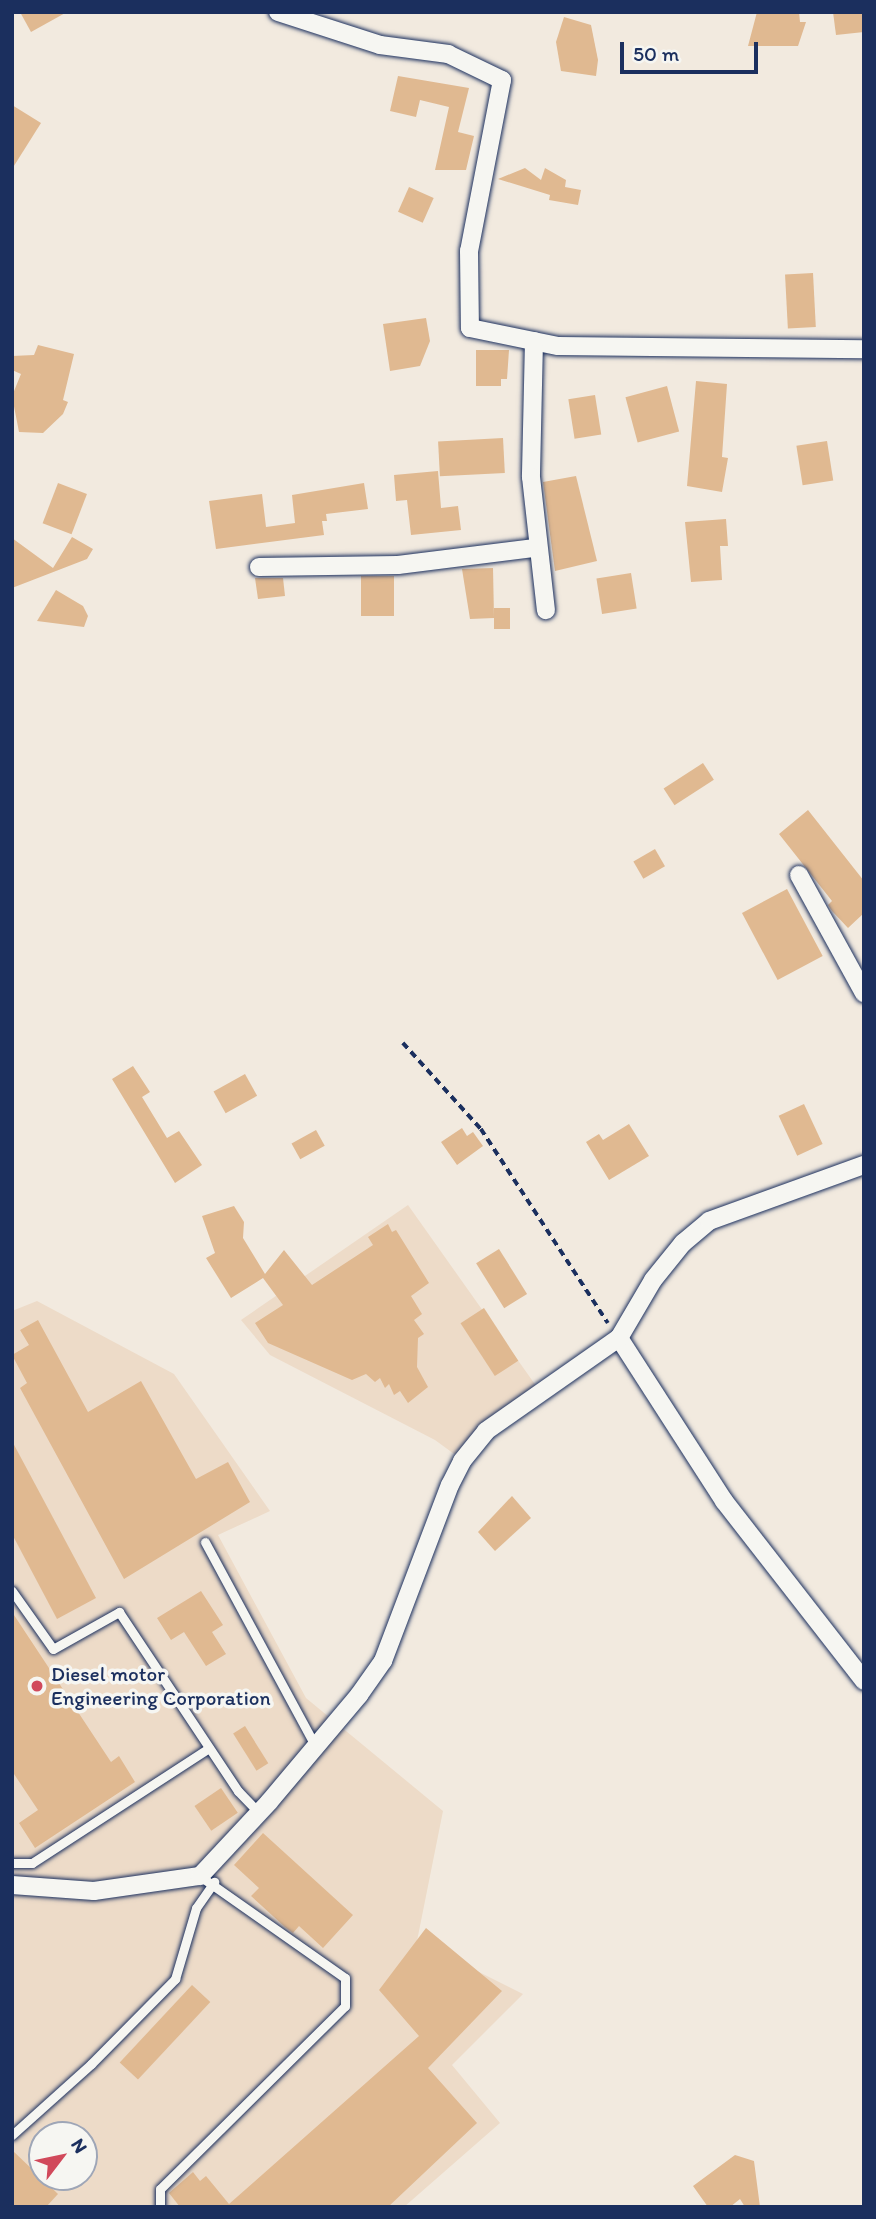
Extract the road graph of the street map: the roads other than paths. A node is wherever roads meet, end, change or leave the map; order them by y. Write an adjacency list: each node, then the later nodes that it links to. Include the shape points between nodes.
1 (278, 12): 2 (street, via 380,45 448,54 502,80 469,251 470,328)
2 (534, 341): 3 (street, via 572,346); 4 (street, via 531,425)
3 (864, 349)
4 (536, 548): 5 (street, via 398,565); 6 (street)
5 (259, 568)
6 (546, 610)
7 (799, 875): 8 (street)
8 (864, 993)
9 (864, 1165): 10 (street, via 709,1221 683,1243 653,1280)
10 (619, 1338): 13 (street, via 724,1501); 14 (street, via 506,1413 462,1461 383,1661)
11 (205, 1542): 14 (lane)
12 (12, 1591): 15 (lane, via 53,1649 119,1612)
13 (864, 1681)
14 (316, 1747): 16 (street)
15 (209, 1748): 16 (lane); 17 (lane, via 33,1863)
16 (259, 1813): 18 (street)
17 (12, 1863)
18 (207, 1879): 19 (street, via 94,1891); 20 (lane, via 176,1979); 21 (lane, via 345,1978 345,2006 160,2189)
19 (12, 1885)
20 (12, 2135)
21 (160, 2207)

